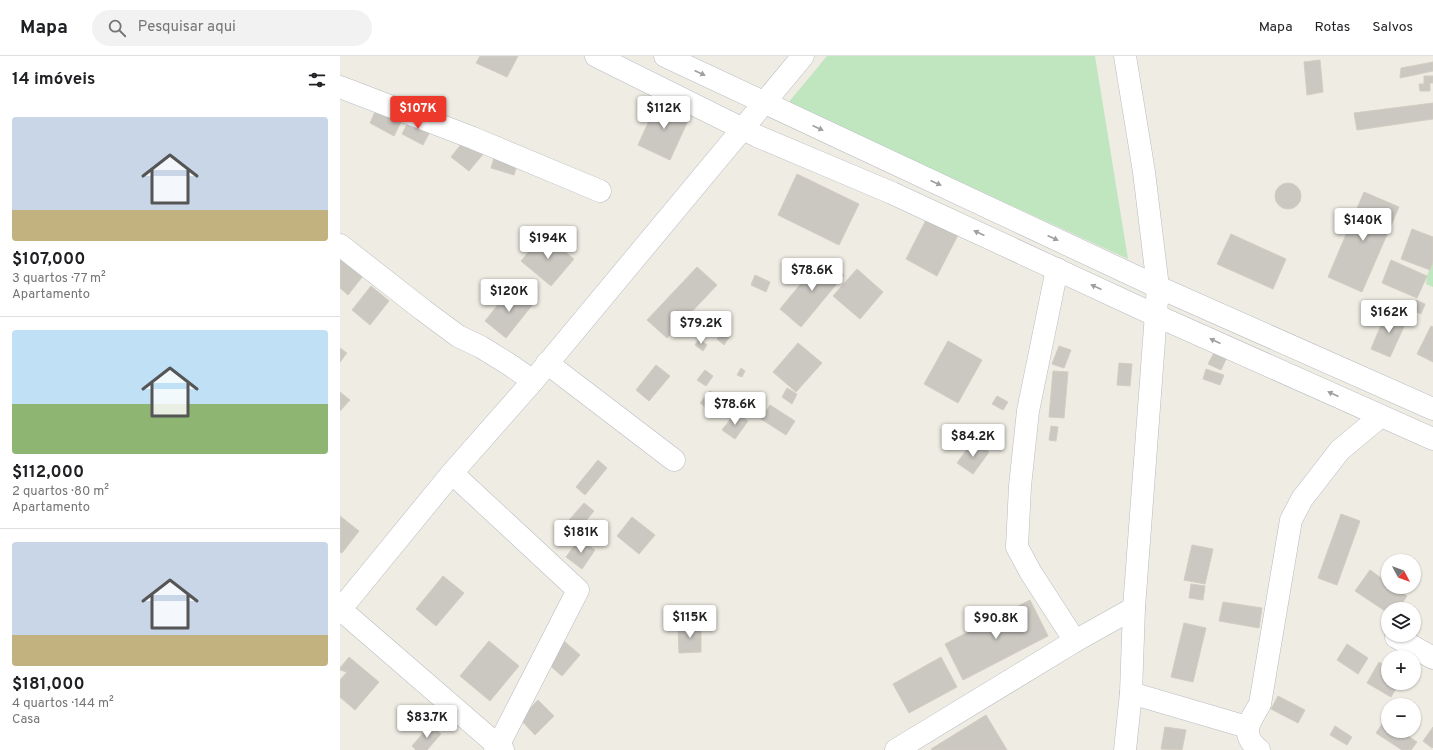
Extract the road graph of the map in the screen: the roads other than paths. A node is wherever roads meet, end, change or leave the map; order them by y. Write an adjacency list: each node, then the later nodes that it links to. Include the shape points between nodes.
1 (596, 56): 7 (street)
2 (665, 56): 6 (street, one-way to 6)
3 (803, 56): 6 (street)
4 (1125, 56): 11 (street, via 1144,172)
5 (340, 87): 8 (street, via 473,138)
6 (764, 102): 7 (street); 11 (street, one-way to 11)
7 (743, 129): 10 (street, one-way to 7, via 892,193); 13 (street)
8 (600, 191)
9 (340, 245): 14 (street, via 458,336 481,347)
10 (1057, 269): 12 (street, one-way to 10); 24 (street, via 1028,411 1017,547)
11 (1158, 287): 12 (street); 15 (street)
12 (1155, 315): 16 (street, one-way to 12); 22 (street)
13 (547, 363): 14 (street); 20 (street)
14 (533, 381): 21 (street)
15 (1369, 381): 16 (street); 17 (street)
16 (1359, 406): 18 (street)
17 (1433, 409)
18 (1381, 416): 19 (street); 28 (street, via 1340,450 1302,499 1291,520 1260,704)
19 (1433, 439)
20 (674, 460)
21 (452, 473): 23 (street); 29 (street, via 578,590)
22 (1134, 608): 24 (street); 27 (street)
23 (340, 610): 29 (street)
24 (1075, 641): 30 (street)
25 (1405, 642): 26 (street)
26 (1433, 658)
27 (1131, 693): 28 (street); 31 (street)
28 (1247, 727): 32 (street, via 1248,736)
29 (499, 749)
30 (896, 750)
31 (1125, 750)
32 (1259, 750)

